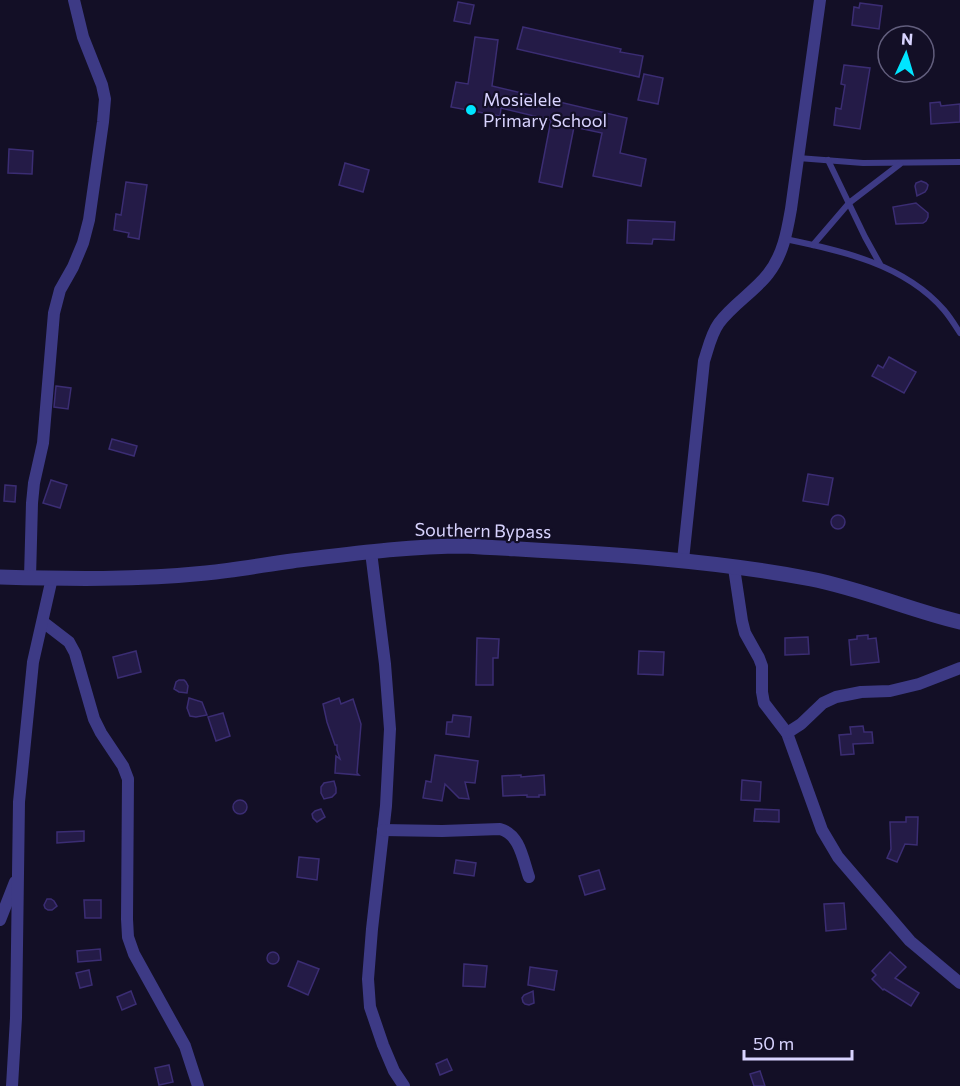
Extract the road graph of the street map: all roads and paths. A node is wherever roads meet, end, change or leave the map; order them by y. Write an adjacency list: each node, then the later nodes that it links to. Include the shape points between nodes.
1 (74, 0): 16 (street, via 105,99 89,220 54,313 44,443 32,503)
2 (820, 0): 3 (street)
3 (798, 158): 4 (lane); 8 (street)
4 (828, 160): 6 (lane); 7 (lane)
5 (960, 162): 6 (lane)
6 (901, 164): 7 (lane)
7 (849, 203): 9 (lane); 10 (lane)
8 (785, 239): 9 (lane); 13 (street, via 768,274 719,323 706,354)
9 (813, 244): 10 (lane)
10 (880, 264): 11 (lane, via 922,288 945,310)
11 (960, 333)
12 (371, 552): 13 (street, Southern Bypass, via 465,546); 17 (street, Southern Bypass, via 158,577); 22 (street, via 390,729)
13 (683, 560): 14 (street, Southern Bypass)
14 (734, 568): 19 (street, Southern Bypass, via 840,586); 21 (street, via 745,633 762,666 764,703)
15 (0, 577): 16 (street, Southern Bypass)
16 (30, 578): 17 (street, Southern Bypass)
17 (52, 578): 18 (street)
18 (43, 622): 23 (street, via 30,682 19,802); 28 (street, via 72,647 94,719 128,779 128,937 185,1046)
19 (960, 622)
20 (960, 668): 21 (street, via 920,684 836,697)
21 (787, 733): 26 (street, via 822,831 838,857 910,941)
22 (383, 830): 24 (street, via 508,831 515,837); 29 (street, via 369,956 370,1007 382,1045)
23 (18, 876): 25 (street); 27 (street)
24 (529, 877)
25 (0, 920)
26 (960, 983)
27 (12, 1086)
28 (198, 1086)
29 (404, 1086)

